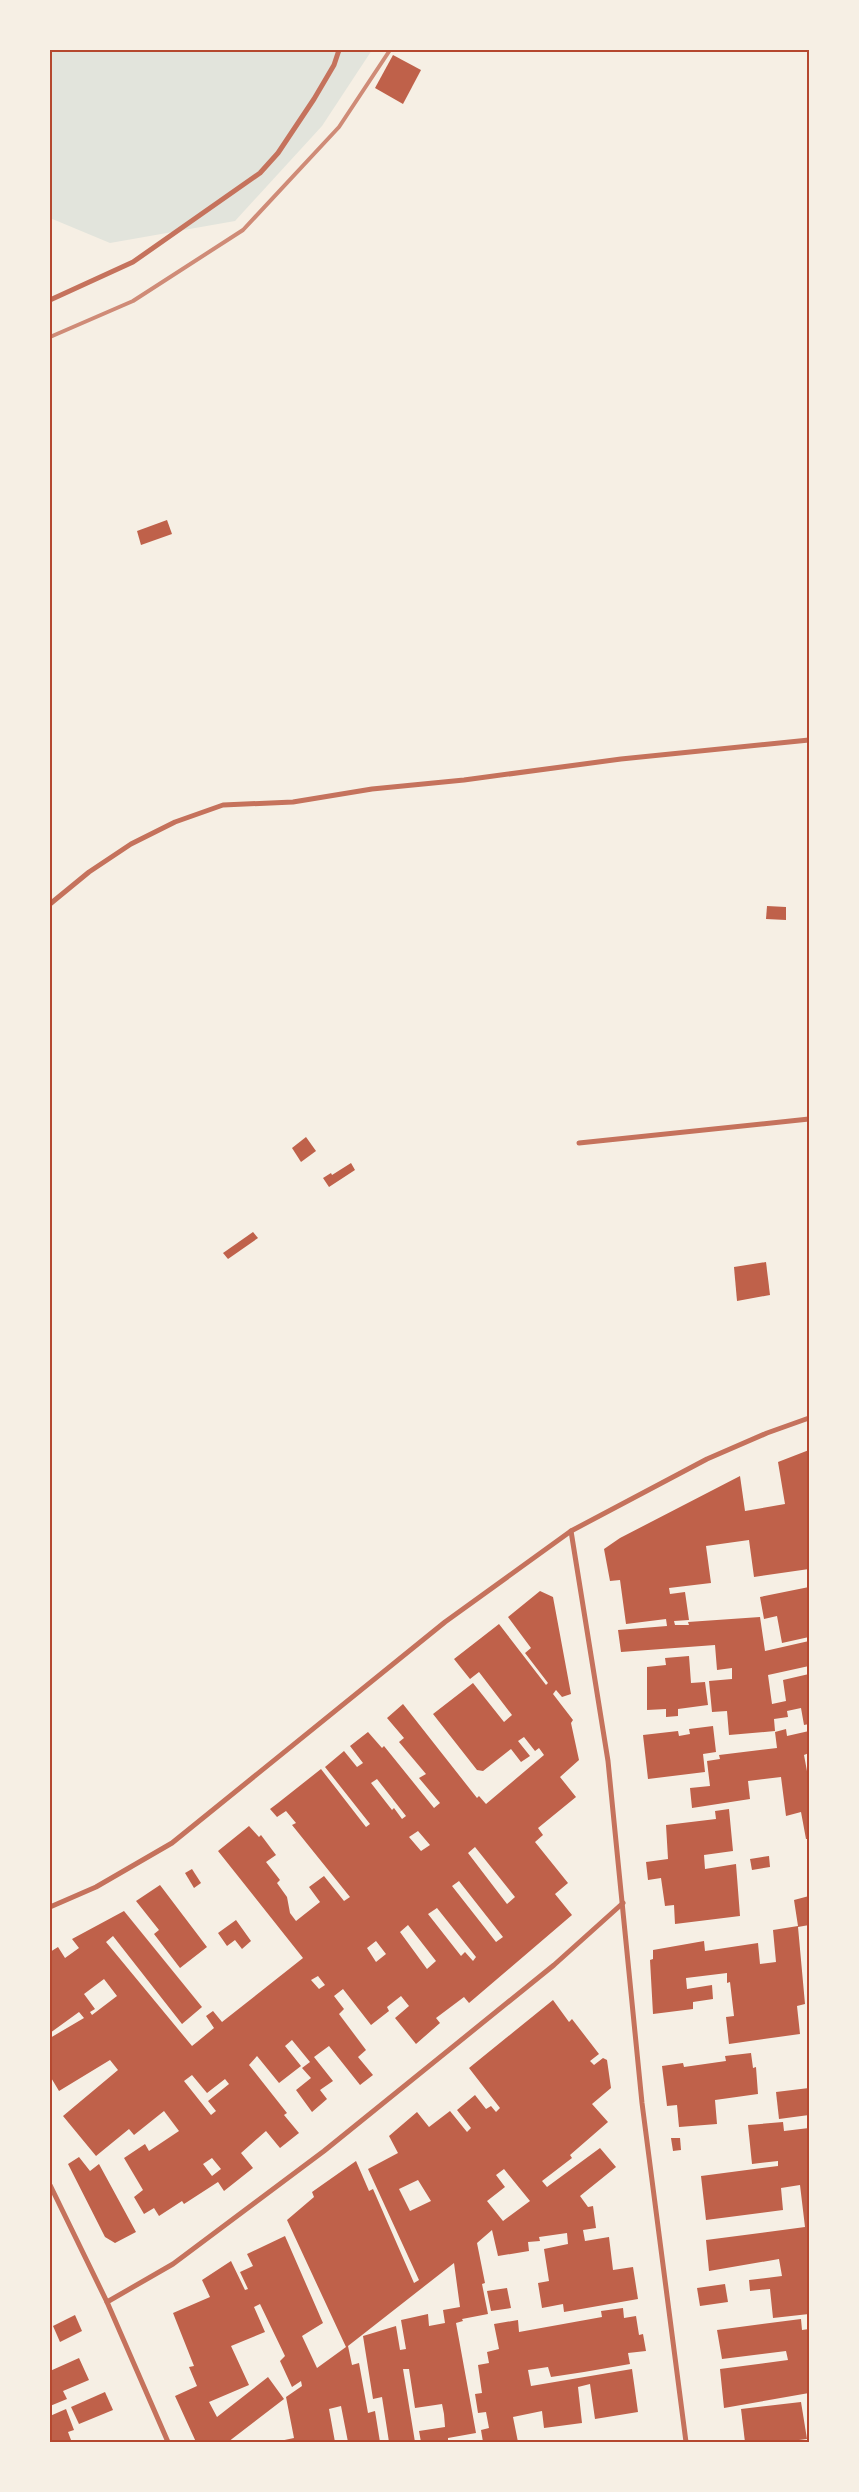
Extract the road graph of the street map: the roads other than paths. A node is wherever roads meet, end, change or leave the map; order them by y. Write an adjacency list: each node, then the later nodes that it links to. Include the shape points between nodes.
1 (339, 50): 2 (street, via 314,99 278,153 260,172 134,262)
2 (50, 300)
3 (809, 740): 4 (street, via 372,788 292,802 223,805 175,822 131,844)
4 (50, 904)
5 (809, 1119): 6 (street)
6 (579, 1143)
7 (809, 1418): 8 (street, via 707,1459)
8 (571, 1531): 9 (street, via 608,1761); 10 (street, via 445,1622 172,1843 96,1886)
9 (623, 1903): 12 (street, via 554,1965 324,2151 173,2264); 14 (street, via 642,2103)
10 (50, 1907)
11 (50, 2185): 12 (street)
12 (107, 2302): 13 (street)
13 (168, 2442)
14 (686, 2442)

